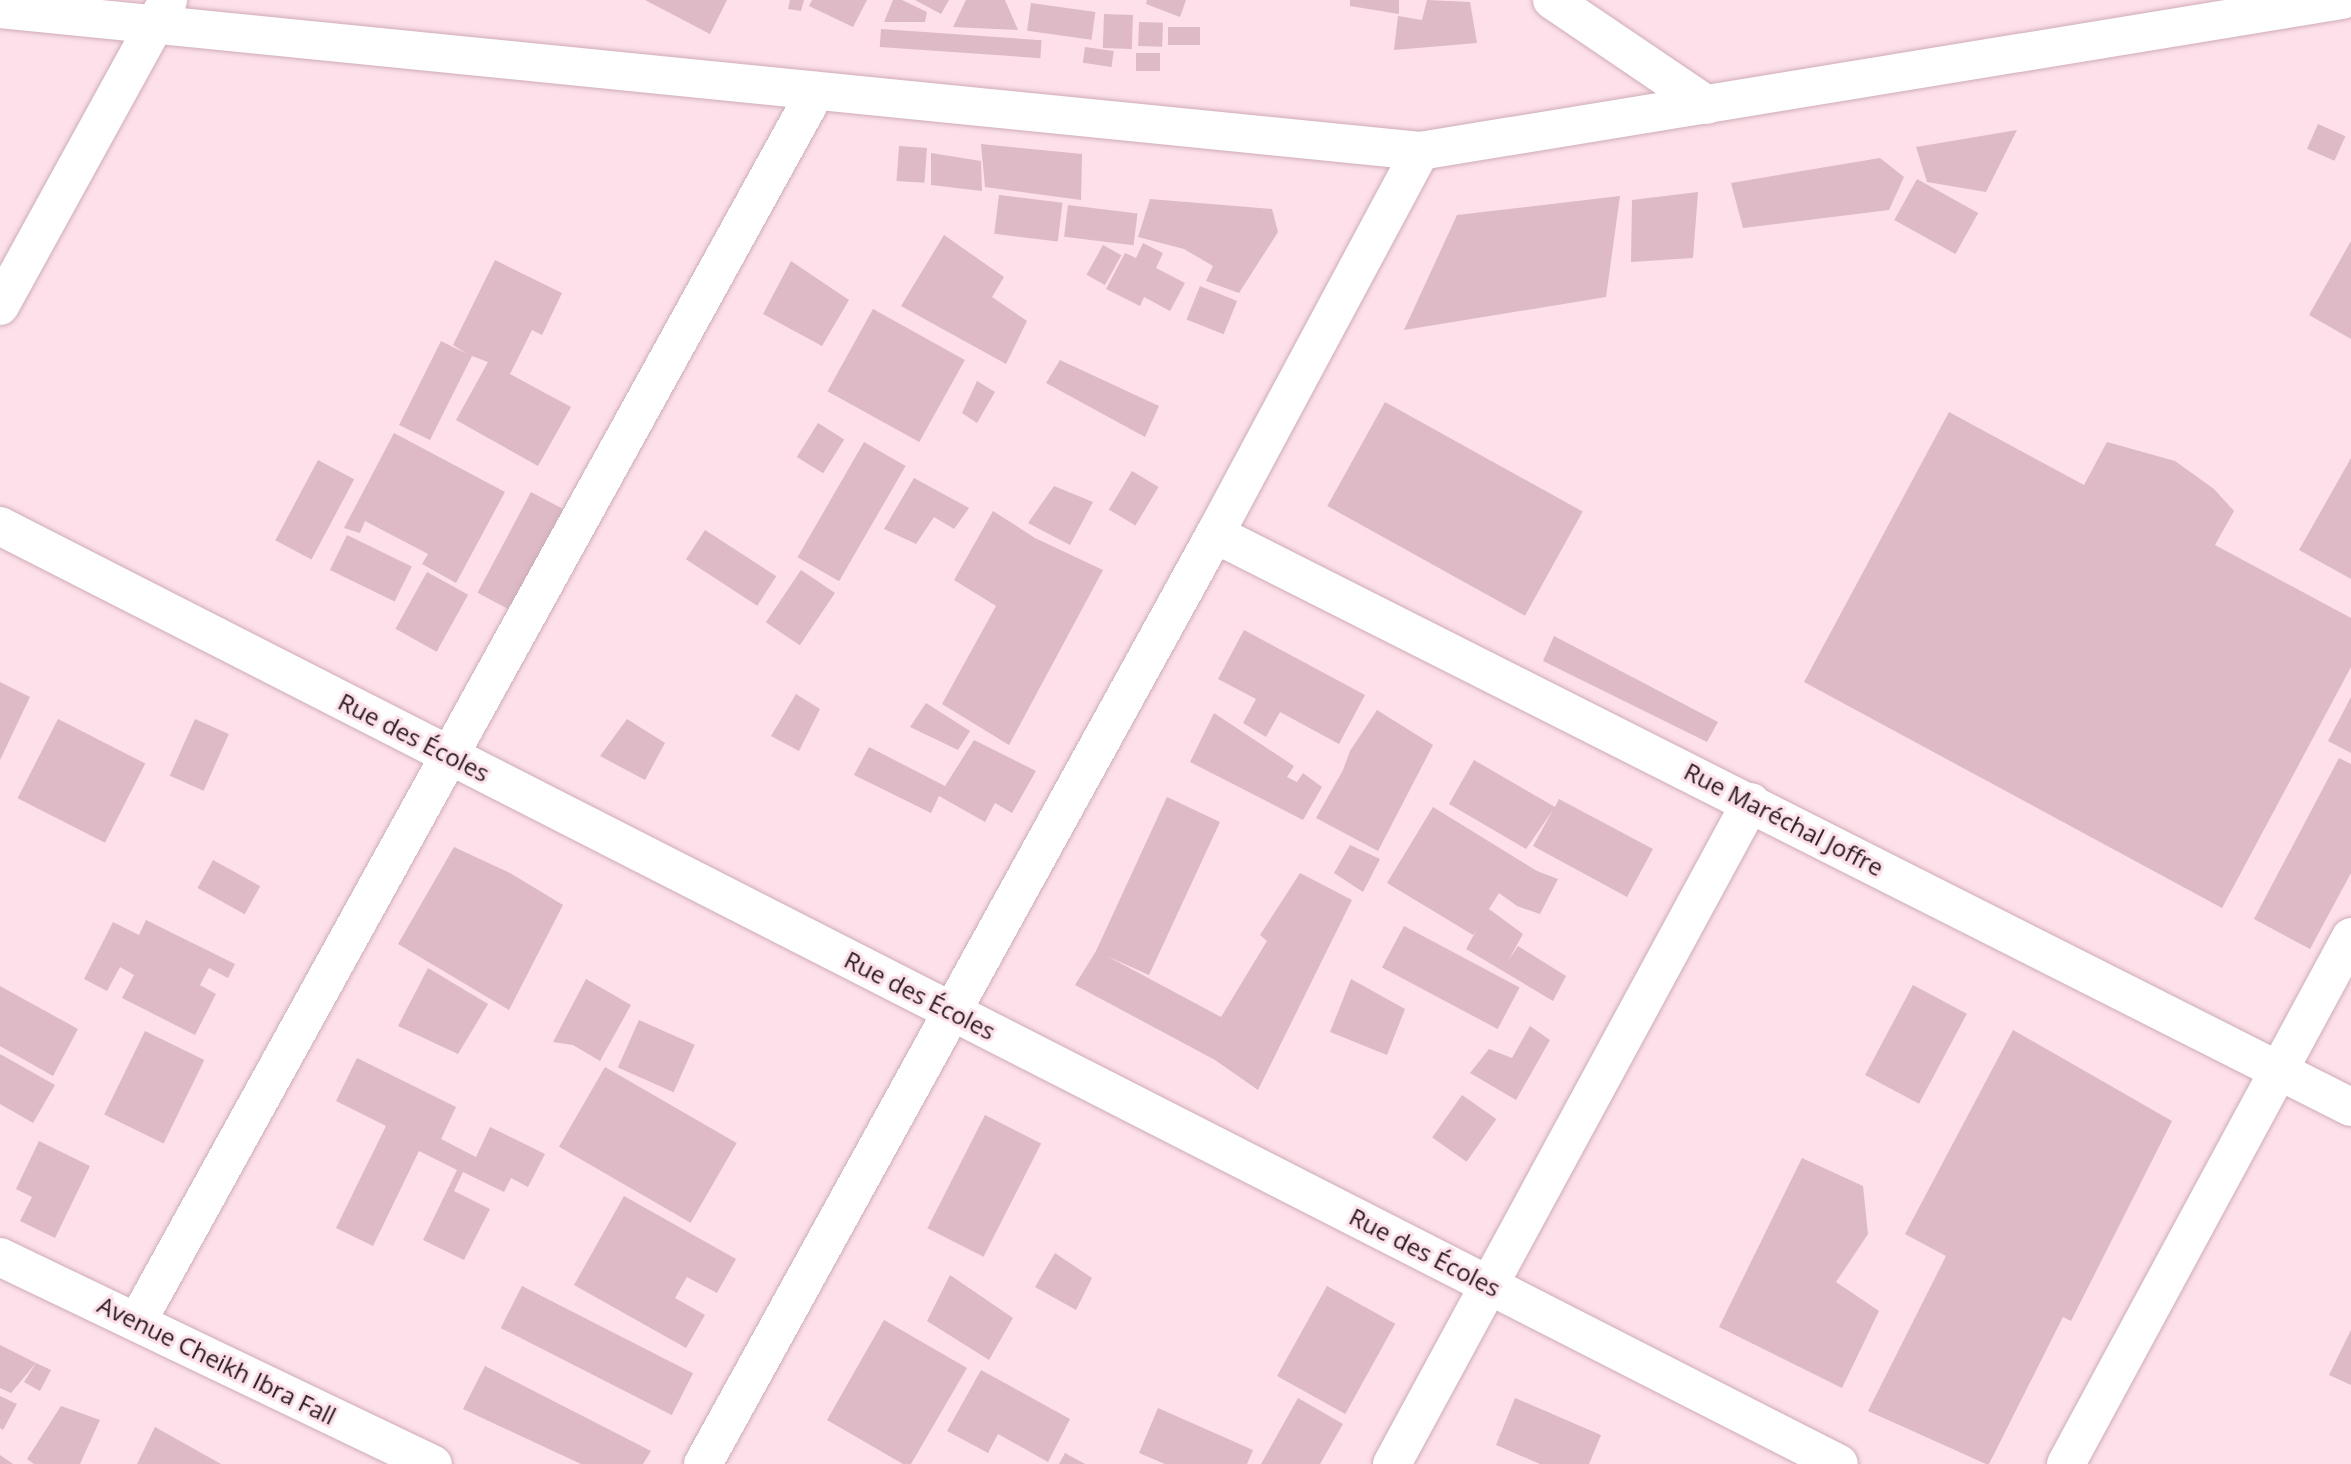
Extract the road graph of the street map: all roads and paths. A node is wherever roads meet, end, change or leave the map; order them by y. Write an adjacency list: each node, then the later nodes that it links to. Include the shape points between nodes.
1 (1552, 0): 6 (street)
2 (2342, 0): 6 (street)
3 (0, 9): 4 (street)
4 (161, 12): 5 (street); 8 (street)
5 (816, 90): 7 (street); 11 (street)
6 (1707, 105): 7 (street)
7 (1420, 151): 10 (street)
8 (0, 306)
9 (0, 526): 11 (street, Rue des Écoles)
10 (1215, 534): 12 (street, Rue Maréchal Joffre); 14 (street)
11 (450, 755): 14 (street, Rue des Écoles); 19 (street)
12 (1751, 802): 15 (street, Rue Maréchal Joffre); 18 (street)
13 (2351, 937): 15 (street)
14 (951, 1011): 18 (street, Rue des Écoles); 21 (street)
15 (2280, 1070): 16 (street, Rue Maréchal Joffre); 24 (street)
16 (2351, 1107)
17 (0, 1257): 19 (street, Avenue Cheikh Ibra Fall)
18 (1489, 1285): 22 (street); 23 (street, Rue des Écoles)
19 (137, 1322): 20 (street, Avenue Cheikh Ibra Fall)
20 (433, 1464)
21 (703, 1464)
22 (1392, 1464)
23 (1839, 1464)
24 (2066, 1464)

